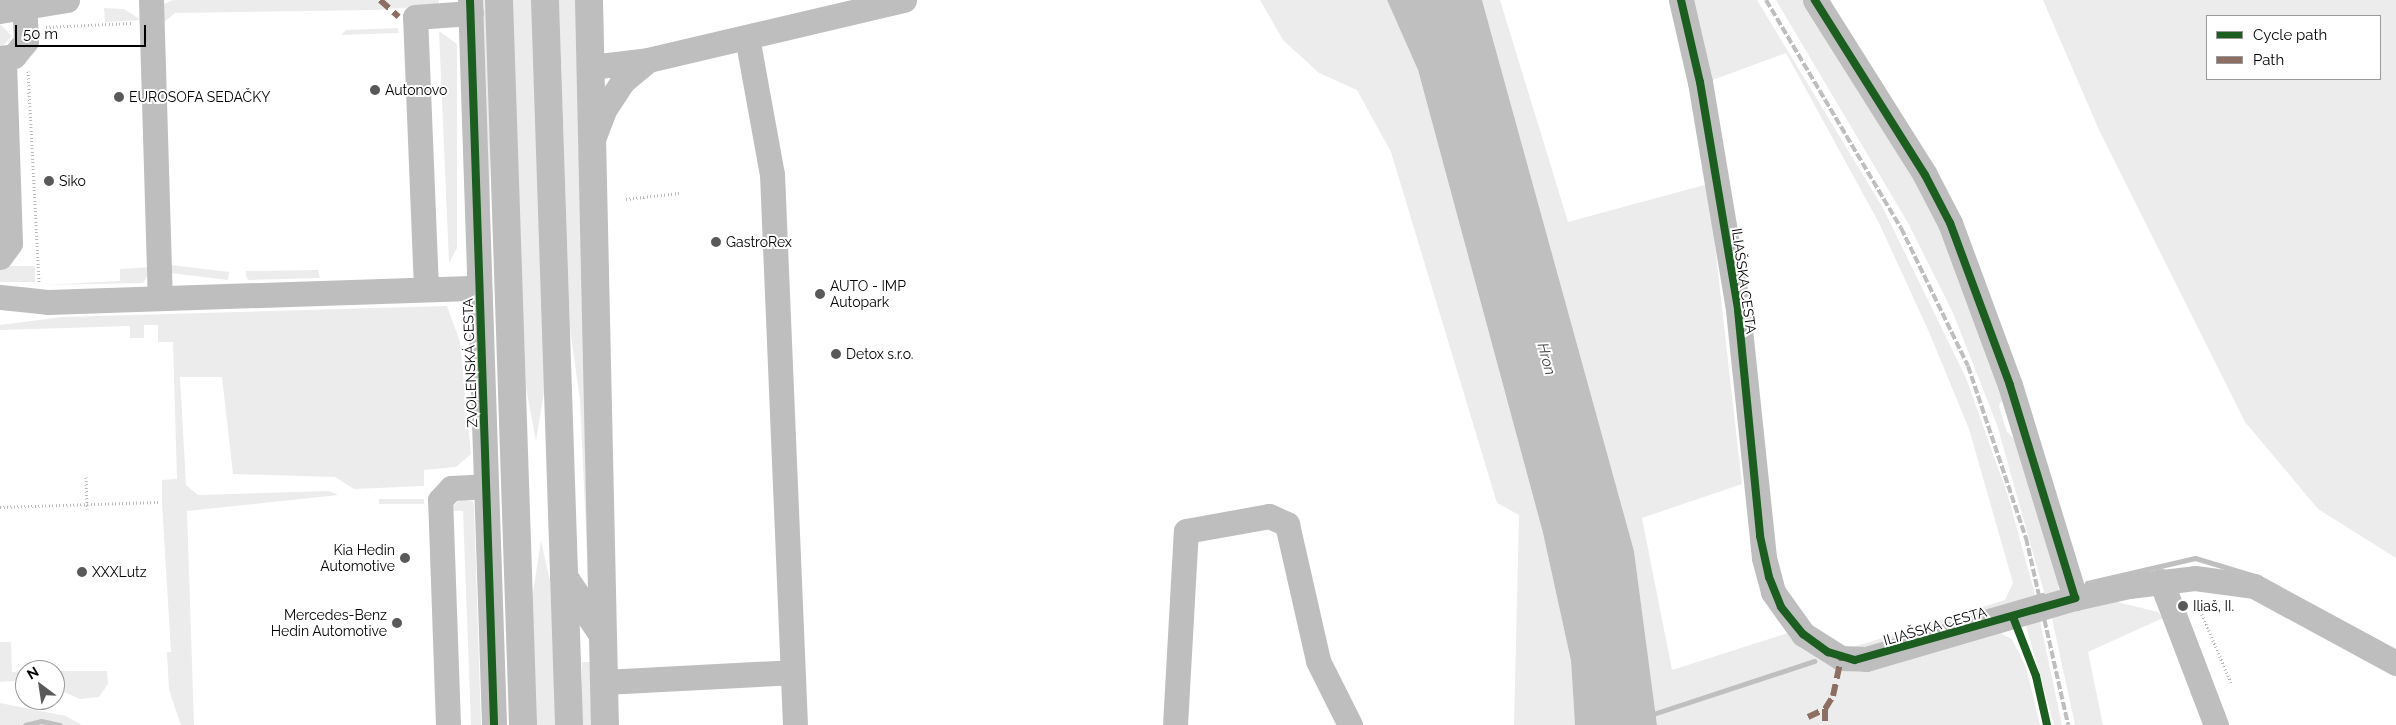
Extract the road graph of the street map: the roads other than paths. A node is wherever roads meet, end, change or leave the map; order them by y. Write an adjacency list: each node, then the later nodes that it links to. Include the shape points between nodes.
1 (67, 0): 8 (street)
2 (500, 0): 34 (main road)
3 (544, 0): 25 (main road)
4 (589, 0): 15 (main road)
5 (904, 0): 12 (street)
6 (1681, 0): 27 (street, ILIAŠSKA CESTA, via 1700,82 1738,310 1760,536 1781,607 1816,645 1855,660)
7 (1816, 0): 27 (street, via 1925,175 1950,223 2010,384)
8 (24, 3): 10 (street); 13 (street, via 26,41)
9 (470, 7): 18 (street, ZVOLENSKÁ CESTA); 19 (street, via 415,17)
10 (0, 11)
11 (152, 11): 22 (street)
12 (747, 37): 14 (street); 30 (street, via 772,174)
13 (11, 60): 17 (street, via 10,243)
14 (648, 60): 15 (street); 16 (street, via 622,82 604,110)
15 (591, 67): 16 (main road)
16 (592, 141): 28 (main road)
17 (0, 257)
18 (479, 288): 19 (street, ZVOLENSKÁ CESTA); 24 (street, ZVOLENSKÁ CESTA)
19 (426, 289): 22 (street, ZVOLENSKÁ CESTA)
20 (44, 295): 21 (street, ZVOLENSKÁ CESTA); 22 (street, ZVOLENSKÁ CESTA); 23 (street, ZVOLENSKÁ CESTA)
21 (0, 297)
22 (160, 298)
23 (0, 312)
24 (486, 486): 32 (street, via 451,488 440,500); 33 (street, ZVOLENSKÁ CESTA)
25 (564, 576): 28 (main road); 35 (main road)
26 (2161, 581): 27 (street, ILIAŠSKA CESTA); 29 (street, ILIAŠSKA CESTA, via 2187,579 2254,586); 40 (street)
27 (2072, 589)
28 (601, 632): 31 (main road)
29 (2396, 663)
30 (792, 672): 31 (street); 37 (street)
31 (604, 682): 36 (main road)
32 (448, 725)
33 (494, 725)
34 (523, 725)
35 (569, 725)
36 (604, 725)
37 (795, 725)
38 (1175, 725): 39 (street, via 1186,531 1269,516 1287,524 1318,661)
39 (1350, 725)
40 (2216, 725)

